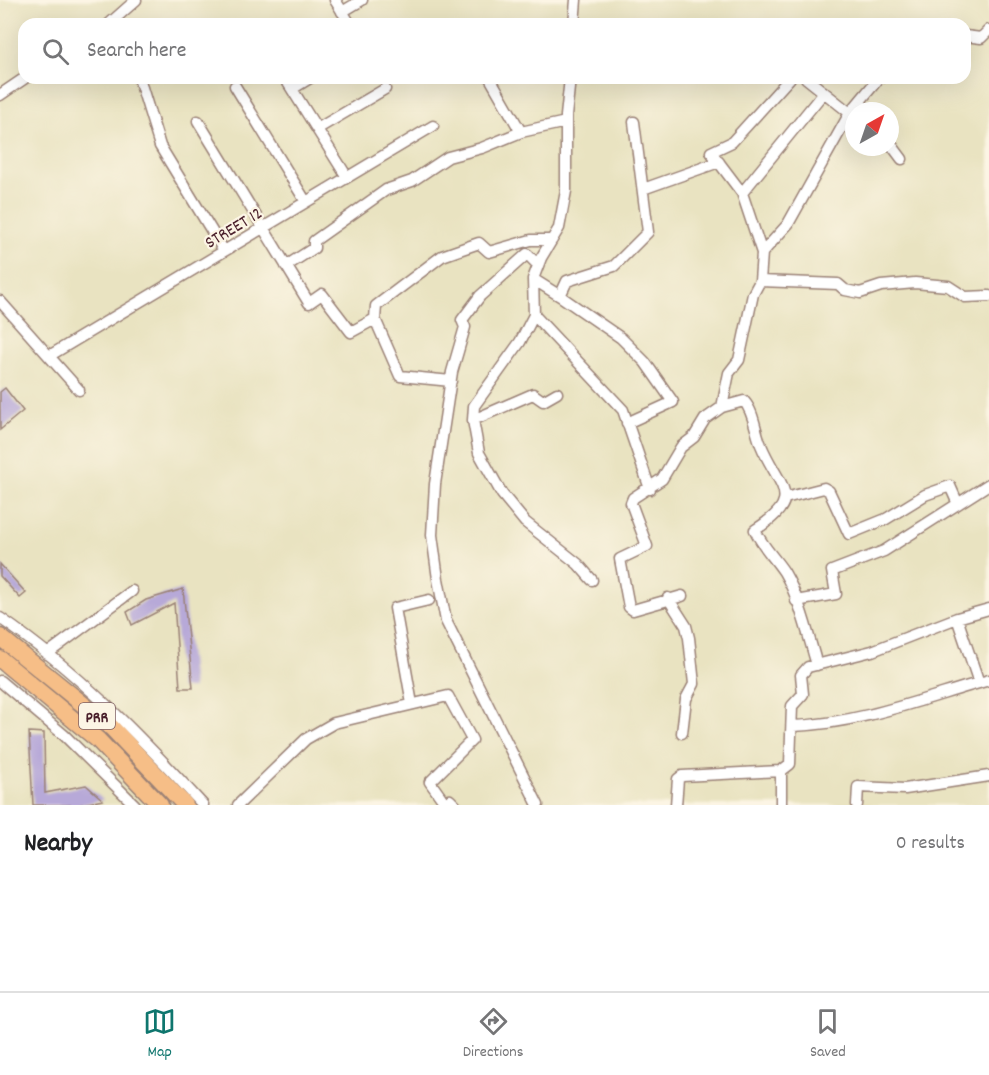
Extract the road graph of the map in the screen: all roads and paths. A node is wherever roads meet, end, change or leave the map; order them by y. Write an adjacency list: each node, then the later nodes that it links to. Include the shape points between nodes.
1 (136, 0): 6 (street)
2 (335, 0): 5 (street)
3 (362, 0): 5 (street)
4 (576, 0): 8 (street)
5 (342, 12): 7 (street)
6 (118, 18)
7 (346, 18)
8 (574, 18)
9 (989, 30): 10 (street, via 981,38)
10 (971, 37)
11 (18, 83): 24 (street)
12 (141, 84): 43 (street, via 160,146)
13 (289, 84): 21 (street)
14 (299, 84): 21 (street)
15 (494, 84): 33 (street)
16 (569, 84): 28 (street)
17 (785, 84): 36 (street, via 732,142 711,152)
18 (814, 84): 23 (street)
19 (874, 84): 25 (street)
20 (235, 86): 40 (street)
21 (292, 88): 32 (street)
22 (385, 89): 32 (street)
23 (824, 92): 26 (street); 39 (street)
24 (0, 95)
25 (860, 101)
26 (845, 109)
27 (198, 121): 41 (street)
28 (566, 122): 33 (street); 42 (street, via 566,191 559,228)
29 (634, 122): 38 (street)
30 (845, 122): 44 (street, via 788,224)
31 (433, 126): 37 (street, STREET 12)
32 (317, 129): 37 (street)
33 (522, 132): 46 (street, via 448,157 412,181 386,190 314,241 315,248)
34 (899, 155): 35 (street)
35 (902, 159)
36 (719, 162): 38 (street); 39 (street)
37 (347, 177): 40 (street, STREET 12)
38 (643, 189): 49 (street, via 648,232 614,266 567,281)
39 (742, 193): 44 (street)
40 (306, 202): 41 (street, STREET 12)
41 (262, 228): 43 (street, STREET 12); 46 (street)
42 (552, 240): 45 (street); 53 (street, via 531,240 489,252 479,243 442,256 376,306)
43 (224, 251): 54 (street, STREET 12)
44 (762, 253): 48 (street)
45 (538, 265): 47 (street); 55 (street, via 527,254 462,320 465,327)
46 (286, 266): 53 (street, via 309,303 322,294 351,332)
47 (533, 279): 49 (street); 52 (street)
48 (760, 281): 50 (street, via 838,284 860,293 881,286 915,283 948,286 965,297); 58 (street, via 753,294 738,360 729,373)
49 (560, 296): 60 (street, via 621,338 645,362 673,402)
50 (989, 296)
51 (0, 301): 54 (street)
52 (534, 315): 59 (street, via 520,342 474,406); 60 (street, via 623,410)
53 (375, 319): 55 (street, via 400,376)
54 (49, 356): 56 (street)
55 (451, 381): 91 (street, via 436,474 432,536 446,621)
56 (79, 390)
57 (557, 393): 59 (street, via 543,401 533,394)
58 (722, 407): 62 (street, via 705,419 662,479); 63 (street, via 739,401 748,405 761,446 782,483)
59 (473, 420): 65 (street, via 479,453 502,494 525,522)
60 (627, 423): 62 (street)
61 (989, 484): 64 (street)
62 (650, 489): 68 (street, via 631,503 647,546 621,557 620,561 629,607 633,610)
63 (785, 498): 64 (street, via 824,488 849,534 950,486); 70 (street, via 776,516 755,530 762,546 784,572)
64 (958, 504): 70 (street, via 884,551 832,571 836,594)
65 (592, 580)
66 (132, 591): 75 (street)
67 (682, 596): 68 (street)
68 (668, 598): 82 (street, via 686,626 691,649 694,684 686,699)
69 (429, 600): 80 (street, via 395,608)
70 (796, 601): 77 (street)
71 (989, 609): 73 (street)
72 (0, 618): 75 (street)
73 (957, 618): 77 (street, via 872,651); 79 (street)
74 (0, 637): 87 (highway, PRR, via 112,728)
75 (47, 654): 88 (street, via 114,710)
76 (0, 659): 86 (highway, PRR, via 98,740)
77 (817, 665): 81 (street, via 808,667 801,675 803,694 792,705)
78 (0, 681): 85 (street, via 64,735)
79 (984, 682): 81 (street, via 857,717)
80 (412, 704): 89 (street, via 334,723 306,739); 90 (street, via 448,696 472,740 430,782 446,803 450,800)
81 (793, 726): 83 (street, via 790,764)
82 (682, 733)
83 (781, 771): 92 (street, via 682,776 678,779); 93 (street)
84 (989, 776): 94 (street, via 905,789 858,787)
85 (135, 805)
86 (160, 805)
87 (185, 805)
88 (203, 805)
89 (238, 805)
90 (455, 805)
91 (538, 805)
92 (676, 805)
93 (781, 805)
94 (857, 805)

